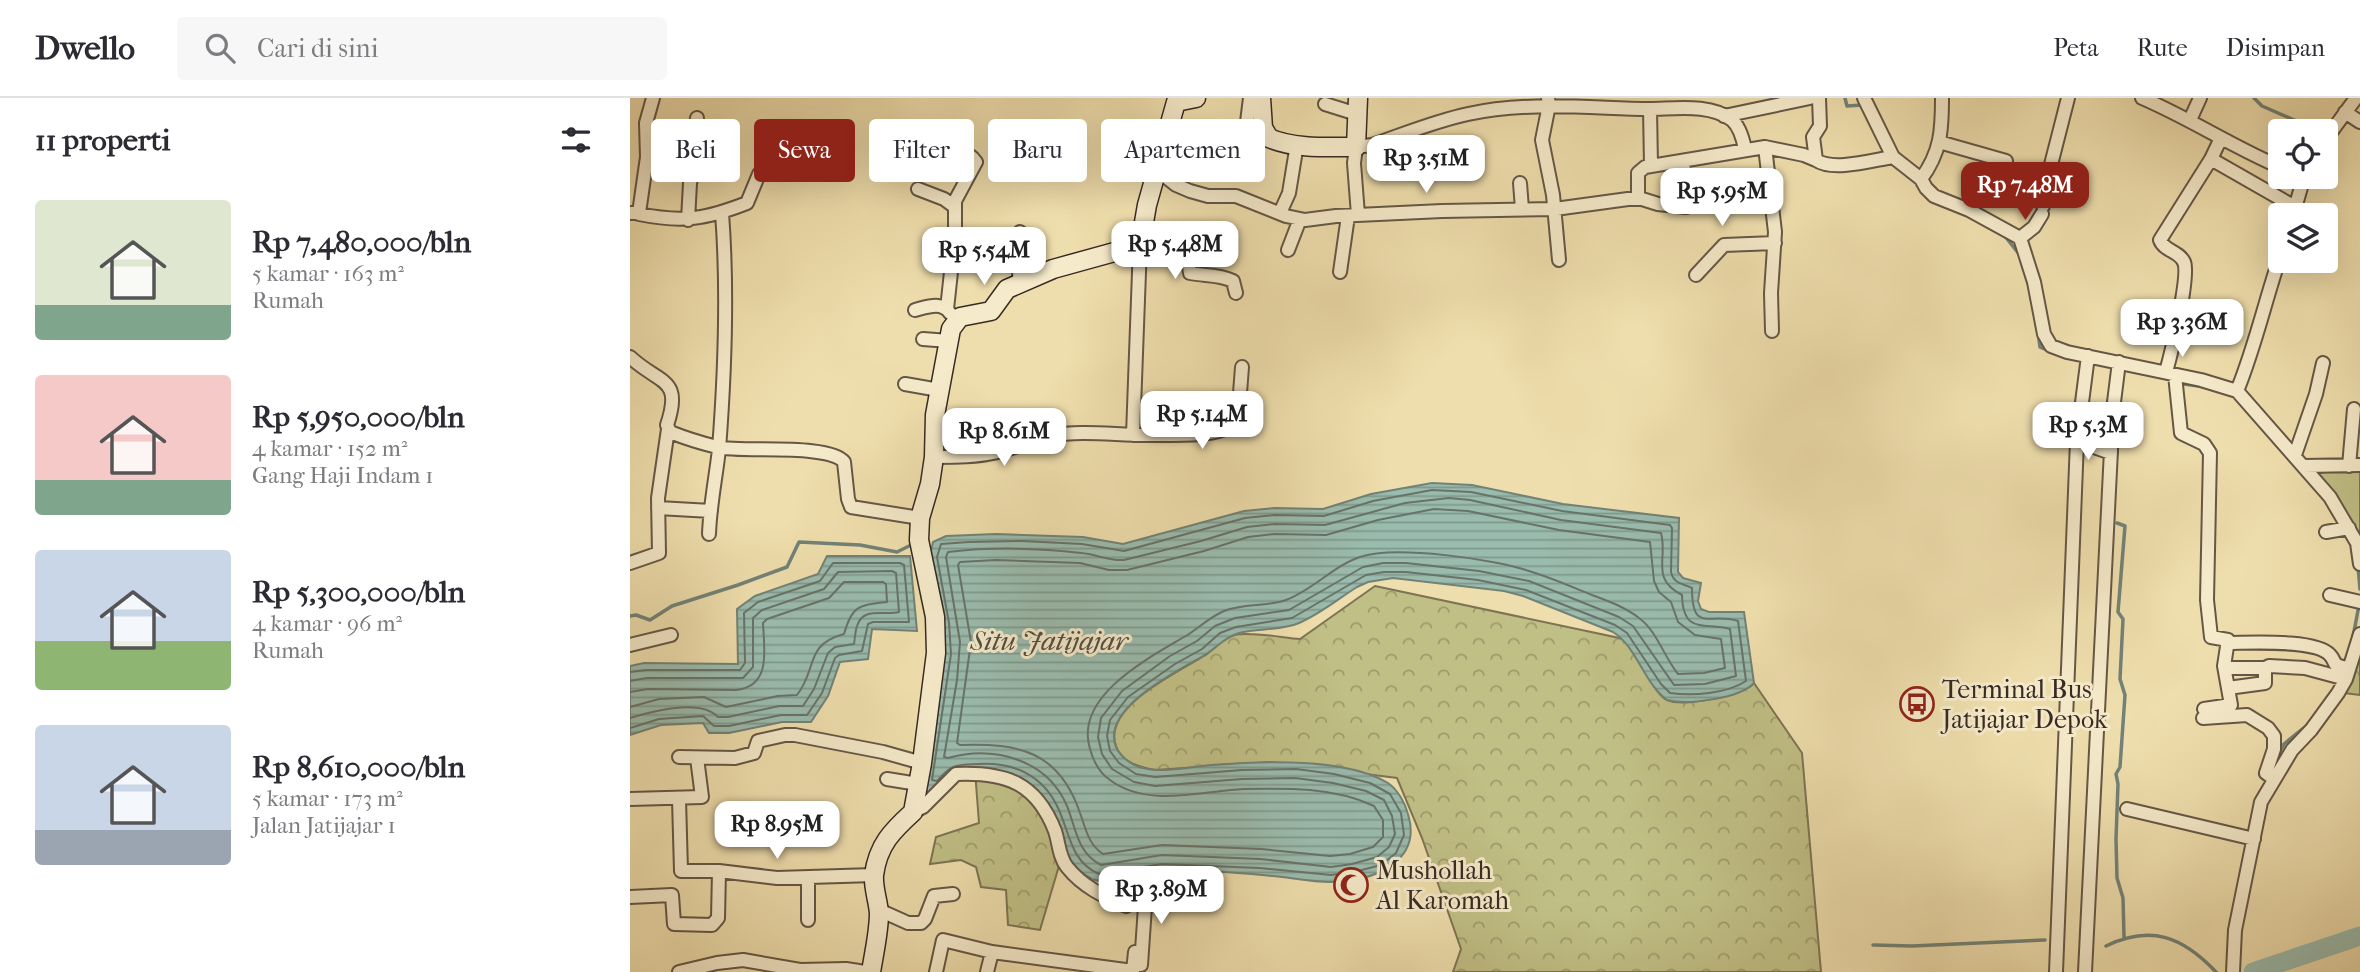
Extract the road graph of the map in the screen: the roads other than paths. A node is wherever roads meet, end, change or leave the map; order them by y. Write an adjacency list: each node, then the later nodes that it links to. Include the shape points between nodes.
1 (653, 98): 54 (street)
2 (1196, 98): 13 (street)
3 (1250, 98): 23 (street)
4 (1261, 98): 29 (street, via 1264,133 1272,140)
5 (1810, 98): 20 (street)
6 (1819, 98): 35 (street, via 1820,126 1813,137)
7 (1864, 98): 33 (street)
8 (1942, 98): 28 (street)
9 (2068, 98): 59 (street, via 2042,210 2034,227)
10 (2142, 98): 24 (street)
11 (2200, 98): 24 (street)
12 (2356, 98): 19 (street)
13 (1171, 100): 22 (street)
14 (1548, 102): 18 (street); 30 (street, via 1468,114); 51 (street, via 1542,140)
15 (1685, 103): 18 (street); 20 (street)
16 (1325, 104): 17 (street)
17 (1357, 106): 30 (street)
18 (1650, 109): 39 (street)
19 (2345, 112): 25 (street); 26 (street)
20 (1724, 116): 32 (street, via 1740,130)
21 (697, 118): 57 (street)
22 (1167, 119)
23 (1247, 119)
24 (2190, 120): 27 (street)
25 (2338, 122)
26 (2360, 122)
27 (2221, 138): 34 (street); 37 (street)
28 (1939, 142): 36 (street); 40 (street)
29 (1297, 144): 30 (street); 53 (street, via 1289,193)
30 (1356, 147): 55 (street)
31 (1765, 147): 32 (street); 35 (street); 61 (street)
32 (1745, 149): 38 (street)
33 (1893, 157): 35 (street, via 1833,166); 40 (street)
34 (2211, 159): 48 (street); 78 (street, via 2161,237 2161,244 2182,259 2186,270)
35 (1816, 160)
36 (2007, 161)
37 (2268, 161)
38 (1683, 162): 39 (street); 47 (street, via 1686,207)
39 (1651, 165): 47 (street, via 1638,173)
40 (1921, 178): 59 (street, via 1934,195)
41 (756, 182): 52 (street, via 747,203)
42 (966, 182): 49 (street)
43 (1154, 182): 60 (street)
44 (1172, 182): 53 (street, via 1208,196 1233,195)
45 (1520, 183): 50 (street)
46 (918, 190): 49 (street)
47 (1638, 199): 51 (street)
48 (2281, 203)
49 (955, 207): 70 (street)
50 (1522, 209): 51 (street); 55 (street)
51 (1555, 209): 63 (street)
52 (722, 213): 57 (street); 86 (street, via 725,322)
53 (1280, 213): 56 (street)
54 (635, 214): 57 (street)
55 (1353, 216): 56 (street); 64 (street)
56 (1300, 219): 62 (street)
57 (688, 220)
58 (1020, 232): 67 (street)
59 (2020, 238): 73 (street, via 2044,334 2052,346)
60 (1140, 243): 67 (street, via 1053,269); 68 (street, via 1181,247 1187,253 1190,274 1229,279); 84 (street)
61 (1775, 243): 66 (street, via 1724,245); 71 (street)
62 (1288, 250)
63 (1559, 260)
64 (1340, 272)
65 (2275, 273): 81 (street)
66 (1696, 275)
67 (1019, 285): 70 (street, via 1007,289 991,311 960,317)
68 (1236, 293)
69 (915, 310): 70 (street, via 940,306)
70 (949, 325): 72 (street); 80 (street)
71 (1772, 331)
72 (923, 339)
73 (2088, 356): 75 (street); 85 (street)
74 (630, 357): 83 (street, via 670,387 673,407)
75 (2119, 362): 78 (street); 87 (street)
76 (2323, 363): 88 (street)
77 (1241, 367): 84 (street, via 1238,419 1233,425 1205,434)
78 (2171, 374): 81 (street); 104 (street, via 2181,433 2204,444 2210,453 2207,600 2211,637 2228,639)
79 (905, 384): 80 (street)
80 (939, 390): 89 (street)
81 (2237, 391): 88 (street)
82 (2354, 409): 91 (street)
83 (668, 429): 86 (street); 92 (street)
84 (1133, 435): 89 (street, via 1049,436 978,456)
85 (2077, 440): 87 (street); 140 (street)
86 (719, 447): 93 (street); 94 (street, via 837,456 844,462 851,507)
87 (2111, 453): 141 (street)
88 (2295, 455): 90 (street)
89 (934, 457): 94 (street)
90 (2304, 466): 91 (street); 95 (street, via 2330,497)
91 (2355, 466)
92 (658, 509): 93 (street); 98 (street, via 659,553)
93 (711, 511): 97 (street)
94 (920, 518): 112 (street, via 936,653)
95 (2346, 529): 96 (street); 99 (street, via 2357,543)
96 (2326, 532)
97 (709, 534)
98 (630, 563)
99 (2360, 564)
100 (2330, 595): 101 (street)
101 (2359, 602)
102 (2360, 634): 108 (street)
103 (671, 635): 105 (street)
104 (2228, 643): 106 (street); 108 (street, via 2291,643 2316,648 2328,653)
105 (630, 645)
106 (2225, 668): 107 (street); 109 (street)
107 (2265, 668): 108 (street); 109 (street, via 2265,683)
108 (2345, 673): 113 (street, via 2325,712)
109 (2228, 688): 113 (street, via 2230,706 2204,713 2247,715 2269,728 2274,741)
110 (679, 757): 111 (street)
111 (697, 758): 112 (street, via 751,755 758,741 785,735); 117 (street, via 702,797)
112 (922, 763): 115 (street)
113 (2271, 777): 120 (street)
114 (887, 779): 115 (street)
115 (918, 784): 119 (street)
116 (630, 799): 117 (street)
117 (679, 799): 121 (street, via 681,871)
118 (2127, 809): 120 (street)
119 (913, 812): 122 (street, via 885,840); 127 (street, via 956,774 990,774 1010,781 1028,789 1048,814 1067,867 1099,895)
120 (2250, 838): 133 (street)
121 (719, 871): 124 (street); 126 (street, via 718,918 712,925 674,924 672,895)
122 (874, 875): 124 (street); 128 (street)
123 (1147, 877): 139 (street)
124 (808, 878): 129 (street)
125 (953, 894): 128 (street, via 934,896 921,923 908,923)
126 (630, 897)
127 (1126, 906)
128 (879, 911): 136 (street)
129 (808, 920)
130 (1135, 952): 132 (street, via 1133,971)
131 (992, 953): 132 (street); 137 (street, via 943,940); 138 (street)
132 (1042, 966)
133 (2233, 970)
134 (679, 972): 135 (street, via 743,960 800,970)
135 (865, 972)
136 (871, 972)
137 (936, 972)
138 (986, 972)
139 (1141, 972)
140 (2056, 972)
141 (2085, 972)

